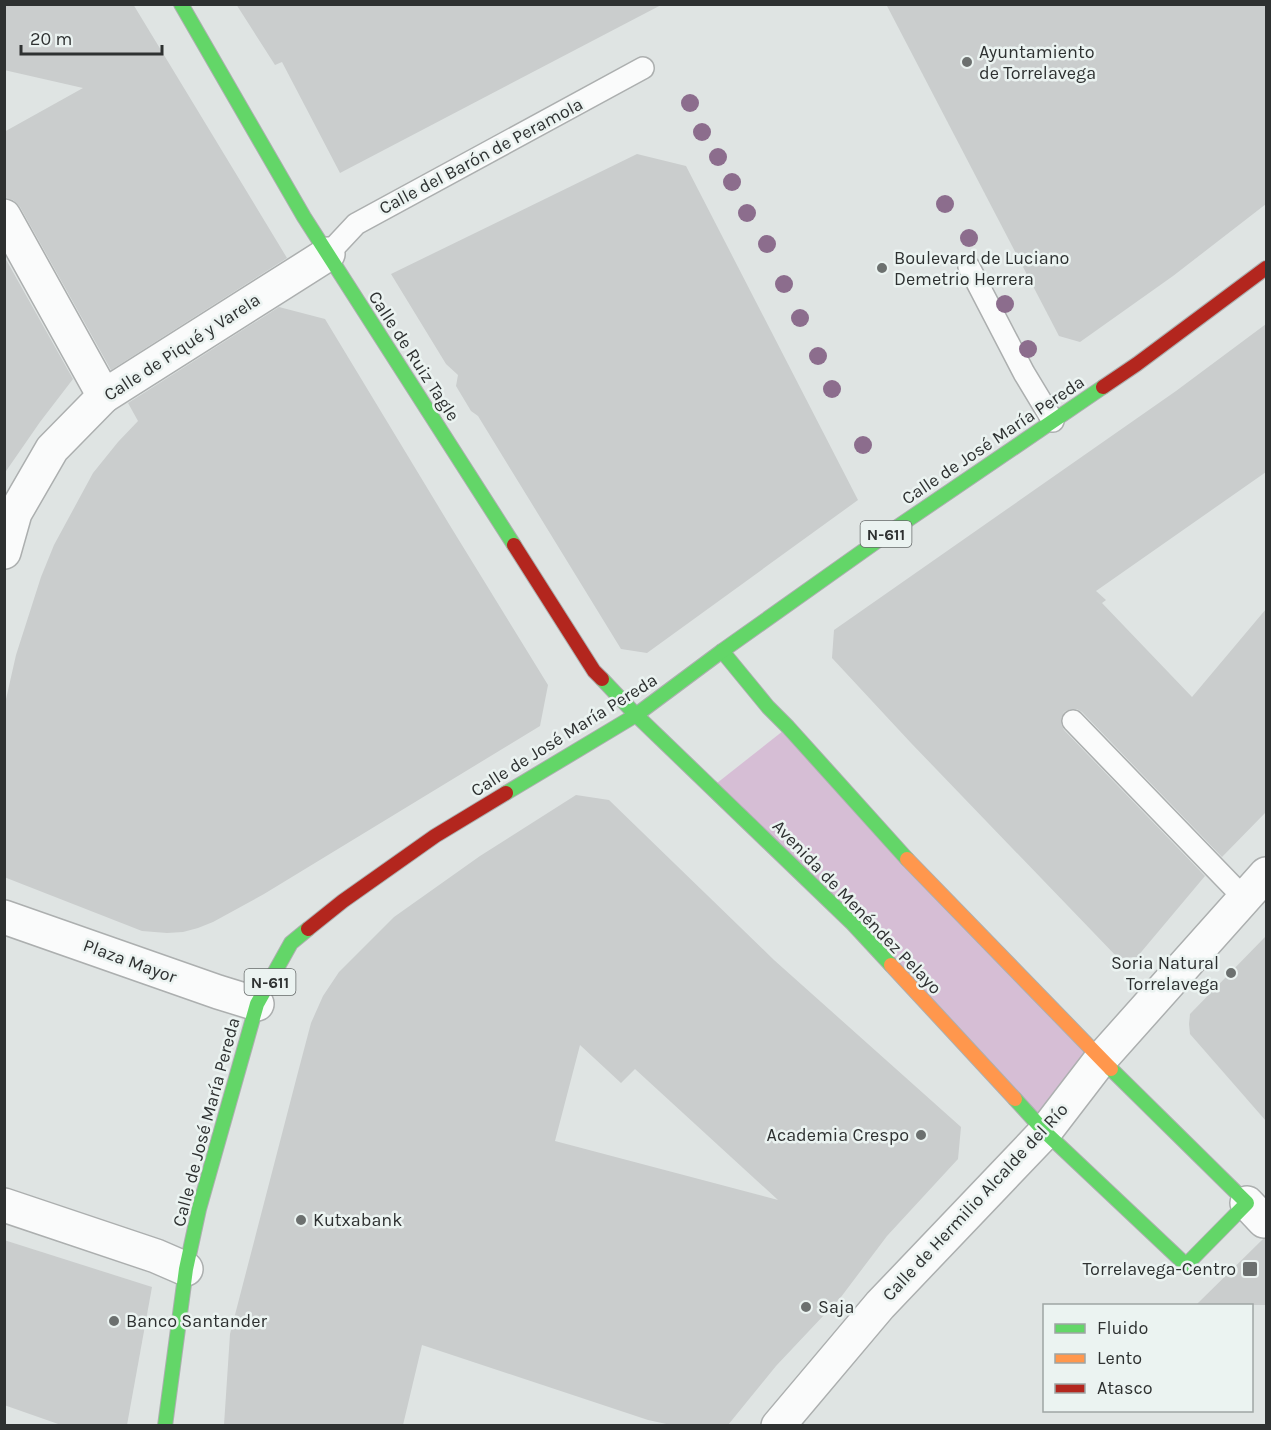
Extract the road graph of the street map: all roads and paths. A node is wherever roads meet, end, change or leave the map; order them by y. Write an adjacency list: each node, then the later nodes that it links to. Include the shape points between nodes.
1 (181, 4): 4 (main road, Calle de Ruiz Tagle)
2 (643, 69): 4 (lane, Calle del Barón de Peramola, via 356,224)
3 (4, 216): 7 (street)
4 (328, 254): 7 (street, Calle de Piqué y Varela); 11 (main road, Calle de Ruiz Tagle, via 594,671)
5 (969, 267): 8 (lane)
6 (1266, 268): 8 (main road, Calle de José María Pereda / N-611)
7 (104, 396): 9 (street, Calle de Piqué y Varela, via 52,449 15,513)
8 (1053, 421): 10 (main road, Calle de José María Pereda / N-611)
9 (4, 552)
10 (722, 651): 11 (main road, Calle de José María Pereda / N-611); 17 (main road, via 913,865)
11 (636, 715): 16 (main road, Calle de José María Pereda / N-611, via 435,836 343,901 291,944); 18 (main road, Avenida de Menéndez Pelayo, via 853,924)
12 (1073, 721): 14 (lane)
13 (1266, 874): 14 (street, Calle de Hermilio Alcalde del Río)
14 (1245, 899): 17 (street, Calle de Hermilio Alcalde del Río)
15 (4, 917): 16 (street, Plaza Mayor)
16 (257, 1004): 21 (main road, Calle de José María Pereda / N-611)
17 (1101, 1059): 18 (street, Calle de Hermilio Alcalde del Río); 20 (main road)
18 (1045, 1132): 20 (main road, Avenida de Menéndez Pelayo, via 1186,1265); 23 (street, Calle de Hermilio Alcalde del Río, via 880,1305)
19 (4, 1205): 21 (street)
20 (1257, 1211)
21 (186, 1269): 22 (main road, Calle de José María Pereda / N-611)
22 (165, 1425)
23 (778, 1425)

